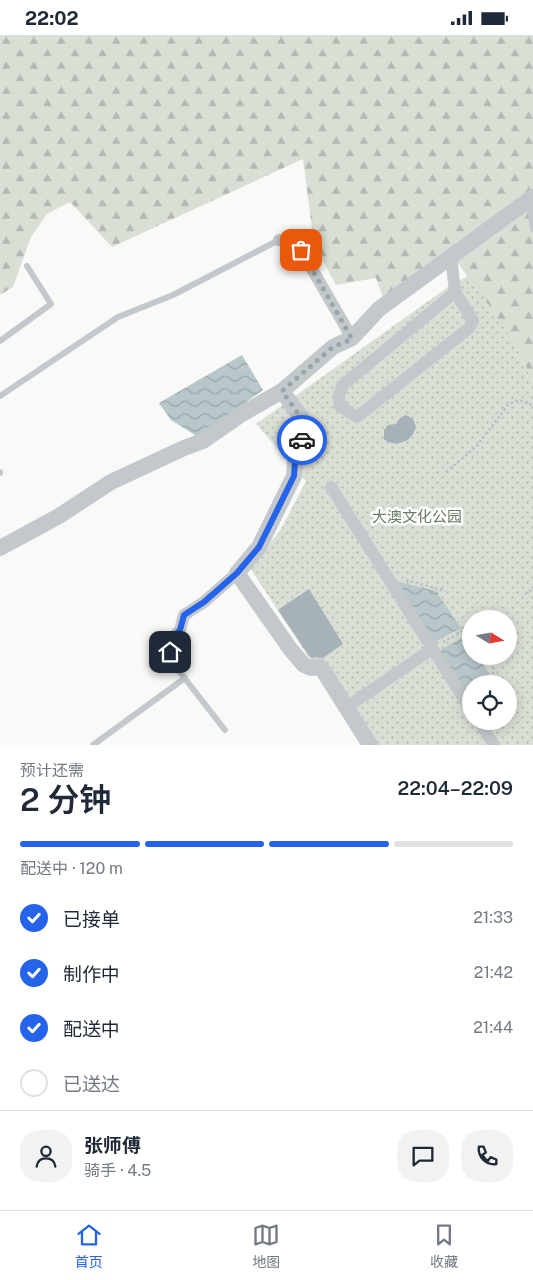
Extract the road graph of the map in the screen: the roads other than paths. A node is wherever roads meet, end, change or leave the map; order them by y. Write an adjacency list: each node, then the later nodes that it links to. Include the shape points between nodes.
1 (531, 199): 2 (lane); 4 (street)
2 (533, 229)
3 (279, 240): 7 (street, via 290,240 301,250); 10 (lane, via 182,291 118,317)
4 (451, 257): 6 (street); 7 (street, via 379,309)
5 (27, 266): 8 (lane, via 51,305)
6 (455, 292): 6 (street, via 473,321 469,328 357,417 340,406 339,395 343,385)
7 (352, 339): 9 (street, via 333,347)
8 (0, 341)
9 (282, 391): 12 (street, via 203,441 111,482 59,516); 13 (street, via 310,430 296,447 294,476 259,547)
10 (0, 397)
11 (331, 487): 15 (street)
12 (0, 548)
13 (237, 573): 14 (street, via 184,615 180,630); 18 (street, via 291,650 304,665 311,669 320,667 324,671)
14 (168, 642): 16 (lane, via 172,662)
15 (432, 649): 17 (street); 18 (street)
16 (184, 678): 19 (lane); 21 (lane)
17 (462, 696)
18 (347, 707): 22 (street)
19 (225, 730)
20 (485, 730): 23 (street)
21 (93, 745)
22 (370, 745)
23 (494, 745)

